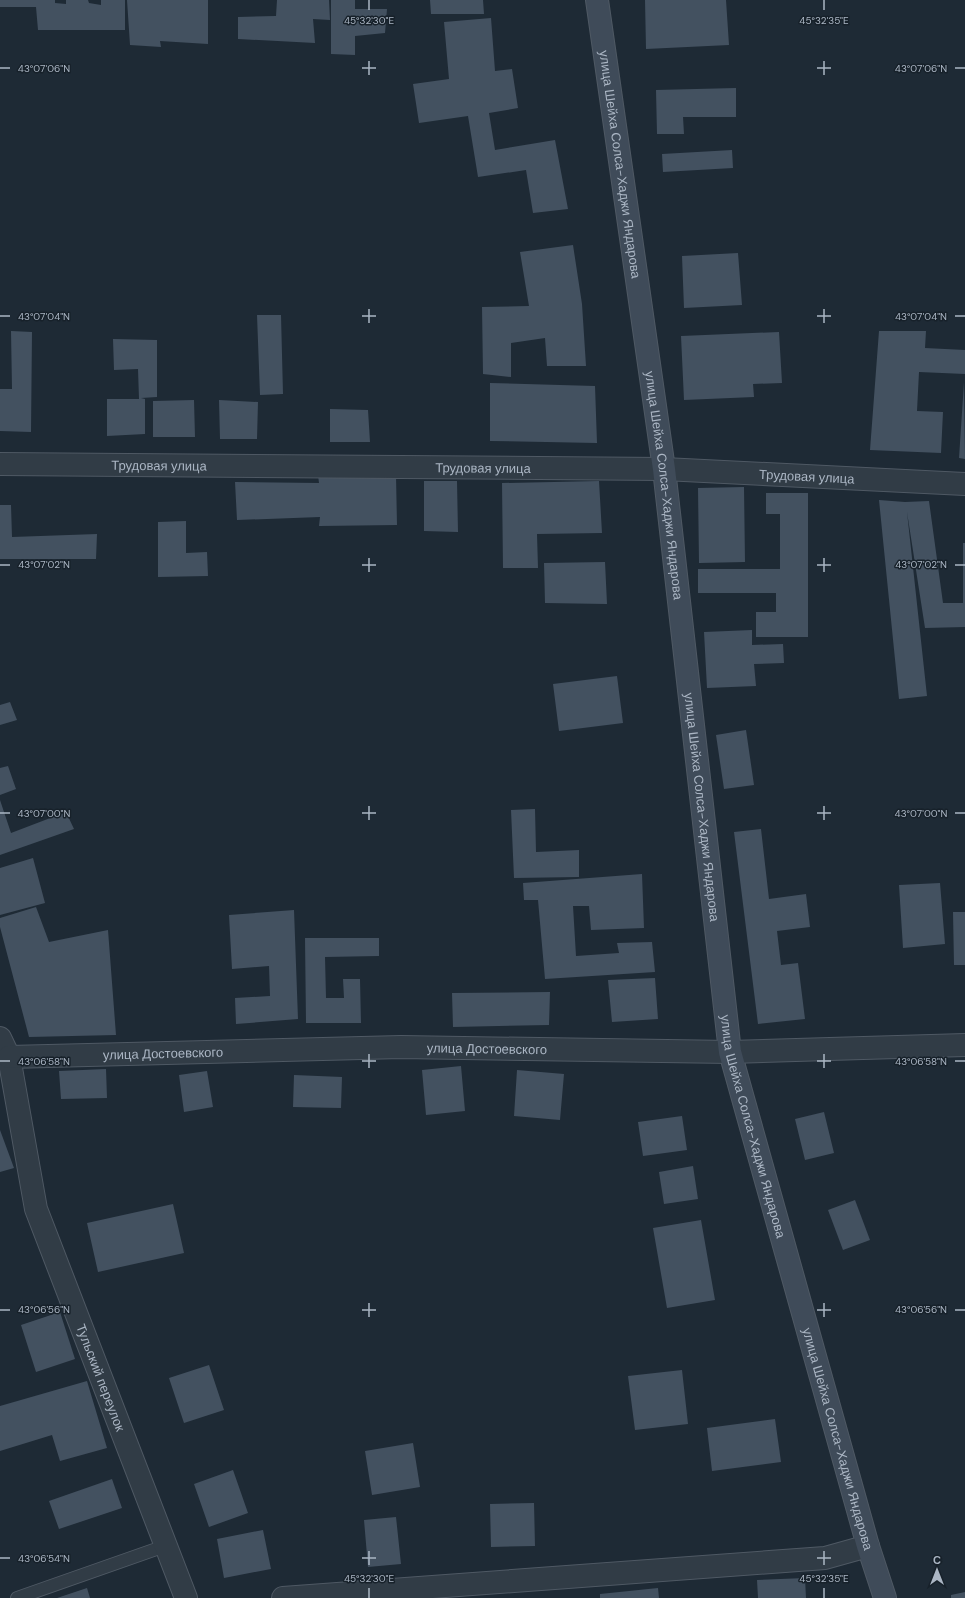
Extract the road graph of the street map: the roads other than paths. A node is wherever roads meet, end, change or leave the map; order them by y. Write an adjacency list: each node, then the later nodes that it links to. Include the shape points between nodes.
1 (597, 0): 3 (main road, улица Шейха Солса-Хаджи Яндарова)
2 (0, 464): 3 (street, Трудовая улица)
3 (664, 469): 4 (street, Трудовая улица); 7 (main road, улица Шейха Солса-Хаджи Яндарова)
4 (965, 484)
5 (965, 1046): 7 (street, улица Достоевского)
6 (4, 1048): 7 (street, улица Достоевского, via 401,1047); 8 (street, Тульский переулок, via 36,1209)
7 (730, 1052): 9 (main road, улица Шейха Солса-Хаджи Яндарова)
8 (166, 1546): 10 (lane); 11 (street, Тульский переулок)
9 (868, 1546): 12 (street, via 825,1558); 13 (main road, улица Шейха Солса-Хаджи Яндарова)
10 (17, 1598)
11 (186, 1598)
12 (283, 1598)
13 (885, 1598)

